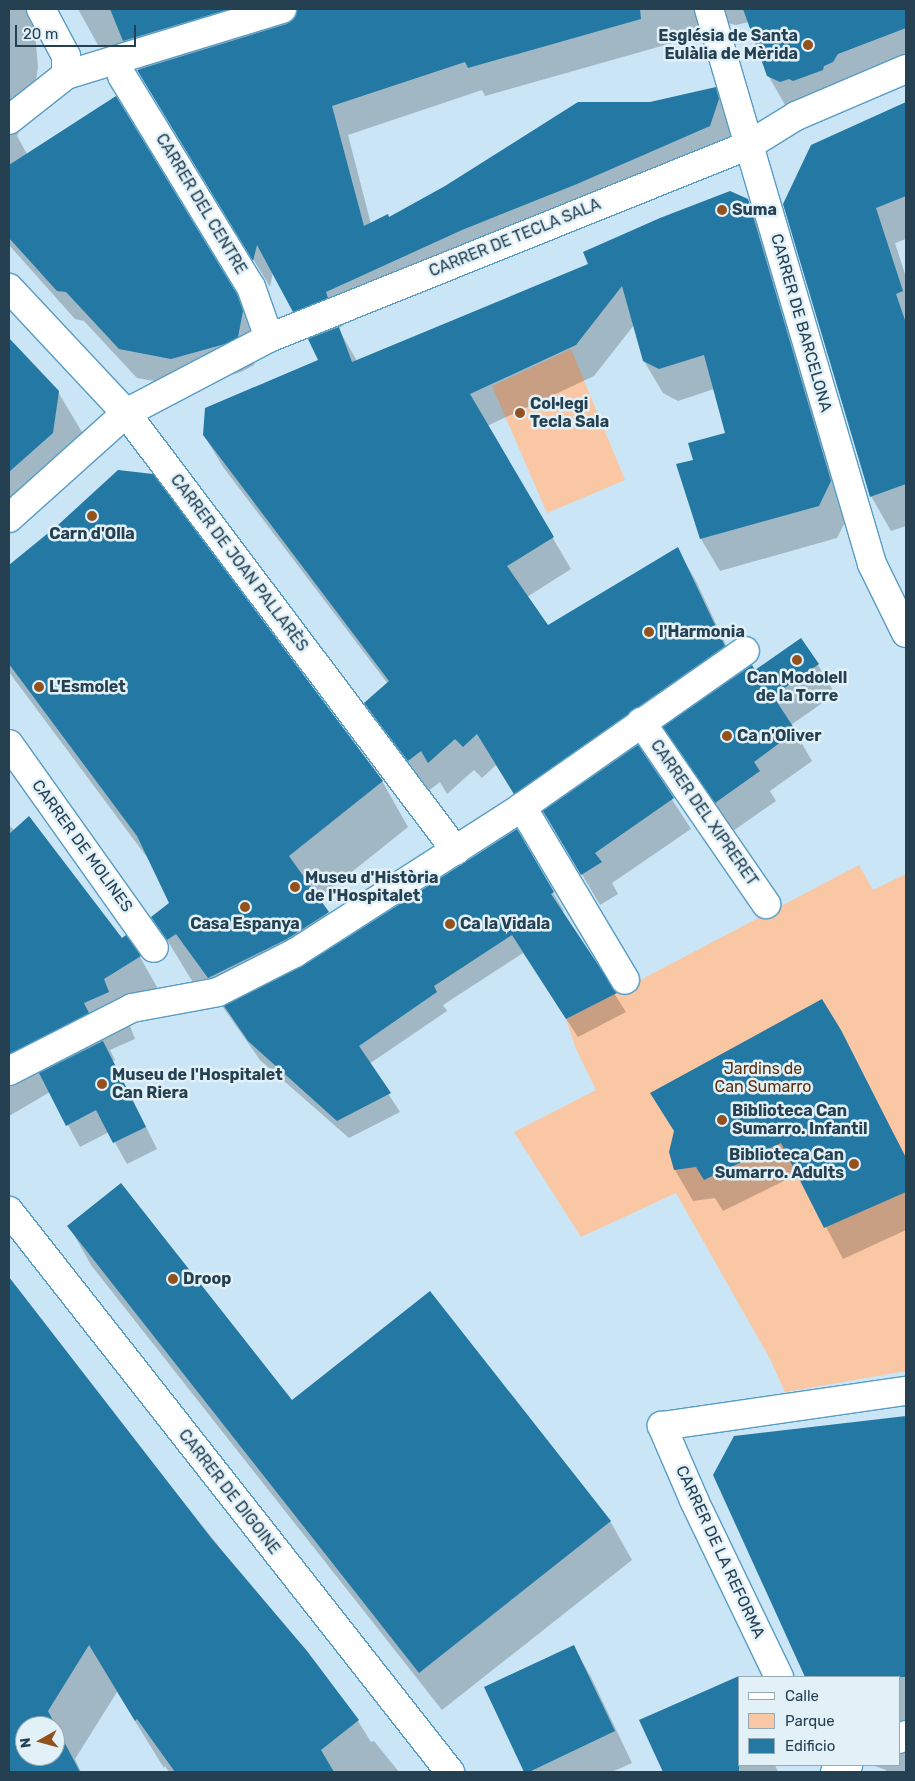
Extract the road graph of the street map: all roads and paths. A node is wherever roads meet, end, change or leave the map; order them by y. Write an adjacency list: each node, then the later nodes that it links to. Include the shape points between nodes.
1 (42, 9): 5 (street, via 66,56)
2 (282, 9): 5 (street)
3 (709, 9): 8 (street, CARRER DE BARCELONA)
4 (906, 69): 8 (street, CARRER DE TECLA SALA, via 796,116)
5 (66, 74): 7 (street)
6 (122, 76): 10 (street, CARRER DEL CENTRE, via 252,287)
7 (9, 120)
8 (749, 144): 10 (street, CARRER DE TECLA SALA); 13 (street, CARRER DE BARCELONA, via 872,564)
9 (9, 288): 11 (street, CARRER DE JOAN PALLARÈS)
10 (269, 338): 11 (street, CARRER DE TECLA SALA)
11 (126, 413): 12 (street, CARRER DE TECLA SALA); 18 (street, CARRER DE JOAN PALLARÈS)
12 (9, 518)
13 (906, 633)
14 (745, 651): 15 (street, CARRER DEL XIPRERET)
15 (641, 722): 17 (street, CARRER DEL XIPRERET); 19 (street, CARRER DEL XIPRERET)
16 (9, 744): 20 (street, CARRER DE MOLINES)
17 (522, 807): 18 (street, CARRER DEL XIPRERET); 21 (street)
18 (456, 851): 22 (street, CARRER DEL XIPRERET, via 295,953 218,992 132,1008)
19 (766, 904)
20 (154, 948)
21 (625, 980)
22 (9, 1071)
23 (9, 1211): 27 (street, CARRER DE DIGOINE)
24 (906, 1391): 25 (street, CARRER DE LA REFORMA, via 662,1426)
25 (779, 1676)
26 (846, 1766): 28 (street)
27 (450, 1772)
28 (835, 1772)

